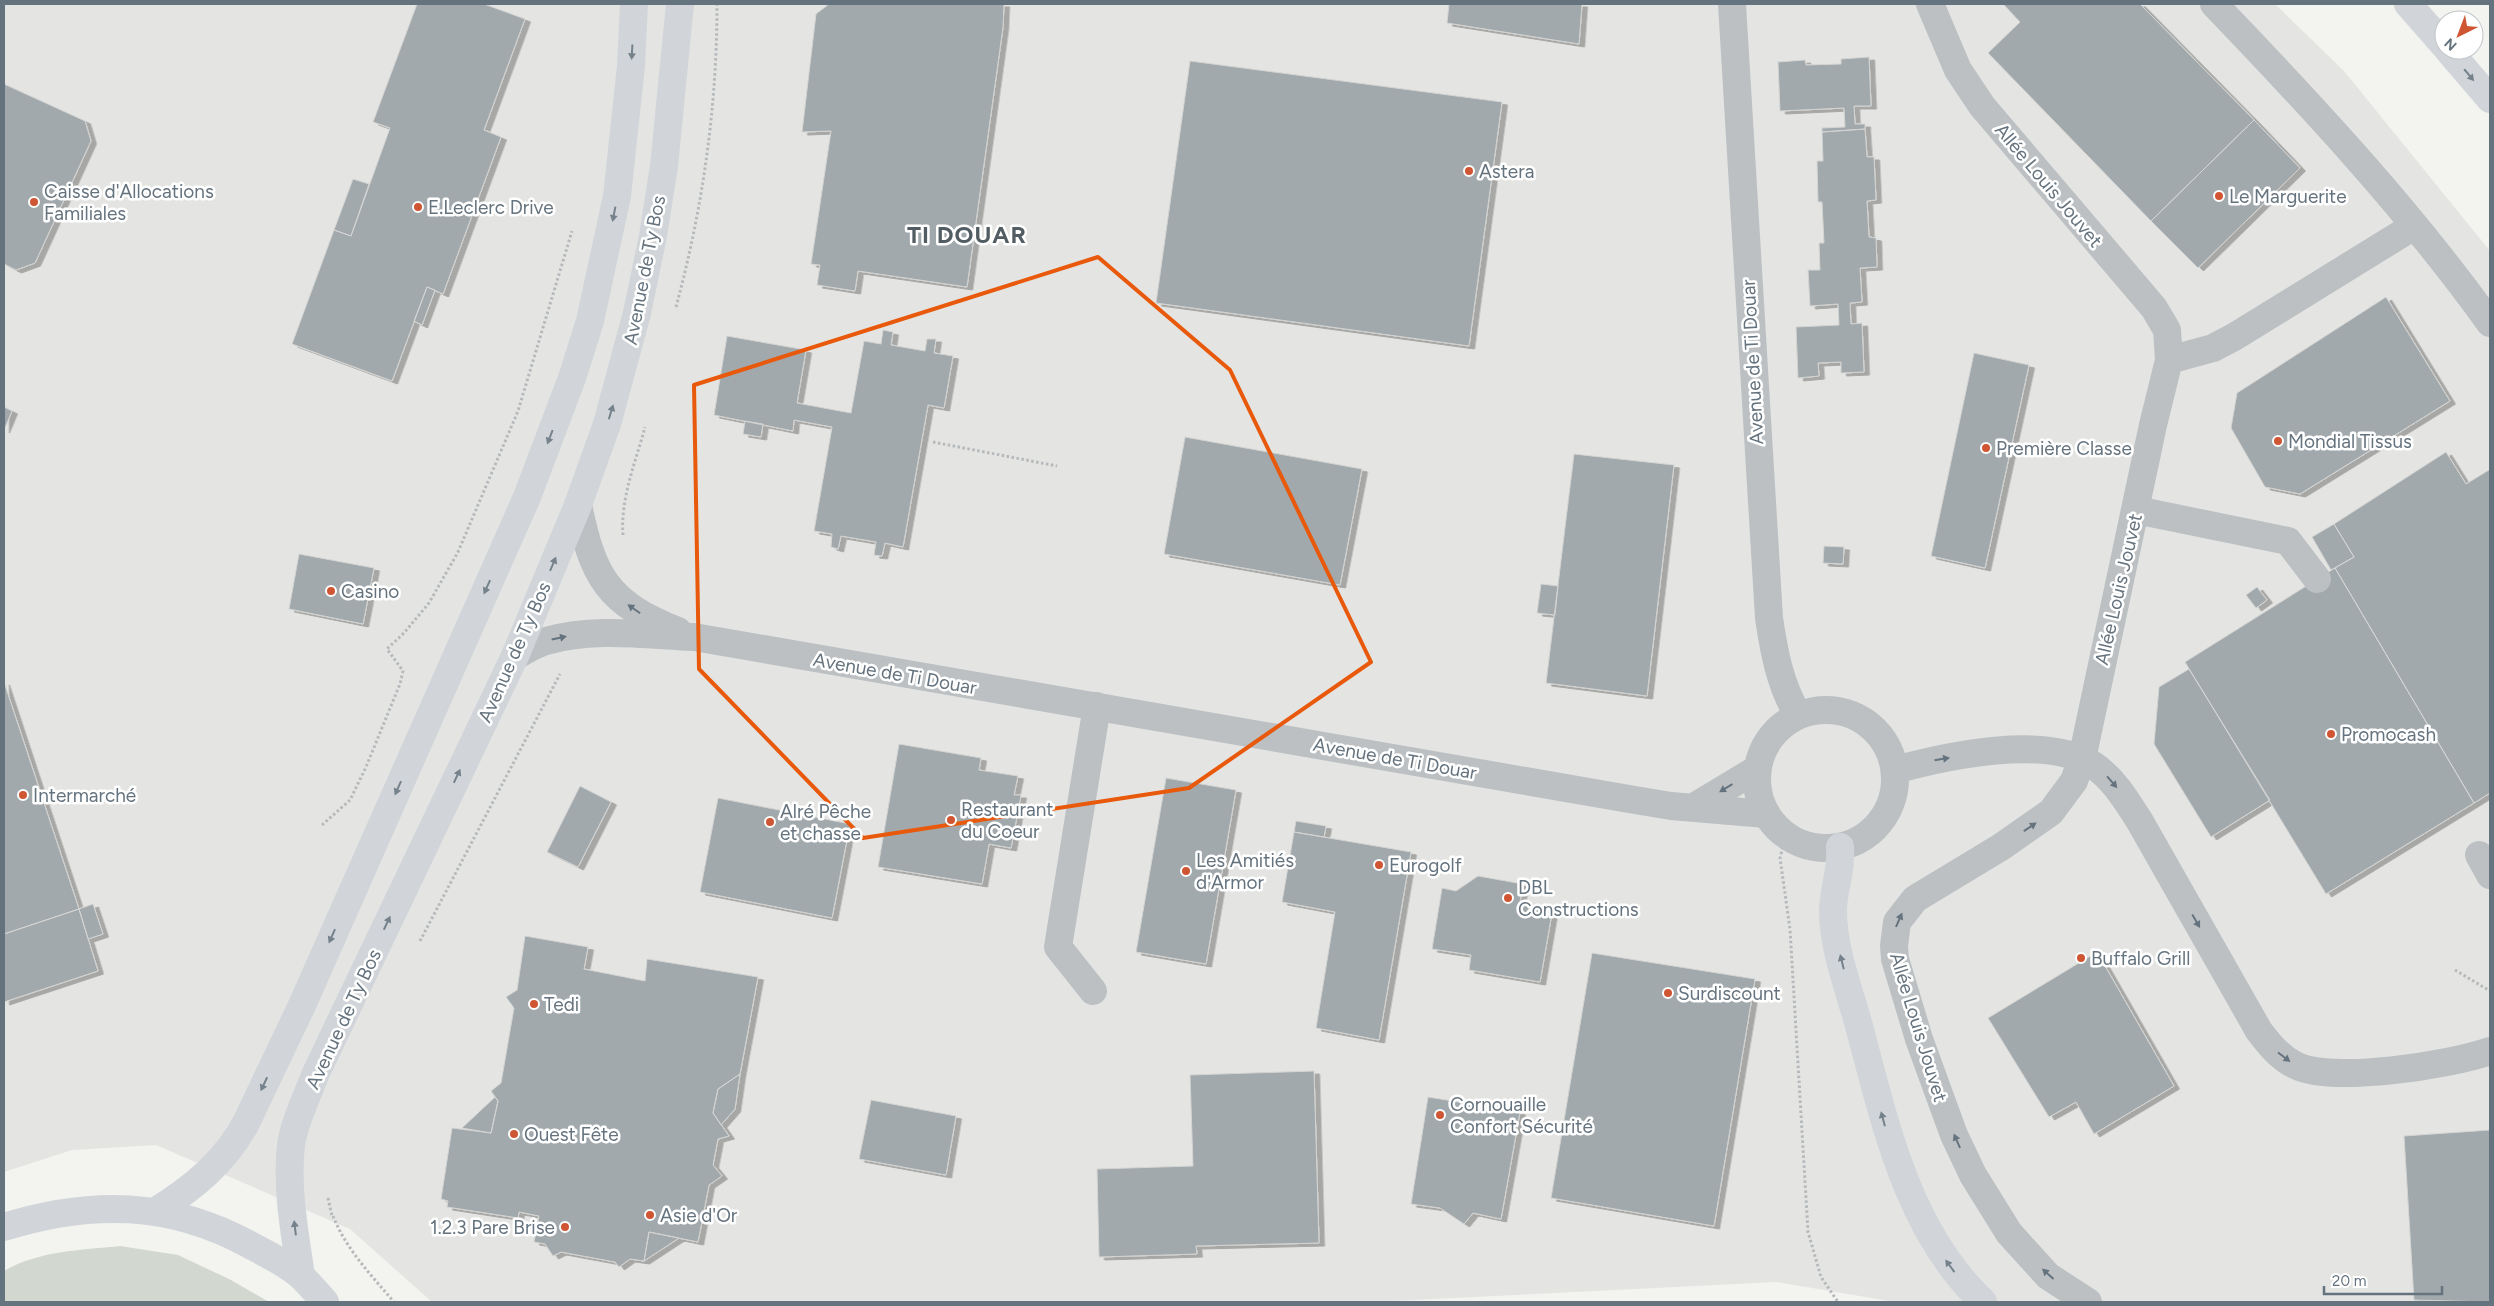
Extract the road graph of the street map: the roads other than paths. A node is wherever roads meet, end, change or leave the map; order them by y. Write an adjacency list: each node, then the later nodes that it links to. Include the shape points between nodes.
1 (634, 4): 28 (main road, one-way to 28, via 617,196 603,266 572,378 527,497 307,994 246,1123 236,1142 217,1164 195,1185)
2 (680, 4): 13 (main road, Avenue de Ty Bos, one-way to 2, via 624,368 643,284 664,166)
3 (1732, 4): 19 (street, Avenue de Ti Douar, via 1766,589 1774,654 1788,698)
4 (1930, 4): 12 (street, Allée Louis Jouvet, via 1958,70 1982,106 2162,320 2167,330)
5 (2214, 4): 10 (street, via 2288,81)
6 (2408, 4): 7 (main road)
7 (2434, 34)
8 (2457, 60): 9 (main road, one-way to 9)
9 (2490, 99)
10 (2414, 226): 11 (street); 12 (street, via 2234,337 2212,348)
11 (2490, 323)
12 (2169, 360): 14 (street, Allée Louis Jouvet)
13 (578, 505): 16 (street, Avenue de Ti Douar, one-way to 13, via 657,623 613,593 595,566); 17 (main road, Avenue de Ty Bos, one-way to 13)
14 (2136, 510): 15 (street, via 2275,536 2288,541); 20 (street, Allée Louis Jouvet)
15 (2317, 579)
16 (694, 637): 17 (street, Avenue de Ti Douar, one-way to 16, via 544,641 593,633); 18 (street, Avenue de Ti Douar)
17 (515, 656): 30 (main road, Avenue de Ty Bos, one-way to 17, via 290,1178 291,1144 300,1117 315,1075)
18 (1096, 706): 23 (street, Avenue de Ti Douar, via 1619,797); 26 (street, via 1058,948)
19 (1798, 715): 21 (street, via 1773,734 1764,746); 22 (street, via 1820,709 1843,711 1864,719 1881,735 1892,755)
20 (2082, 759): 22 (street, one-way to 20, via 1926,762 2022,749 2040,749); 27 (street, one-way to 27, via 2101,770 2124,797 2259,1031 2284,1057 2305,1068 2362,1071 2438,1066); 33 (street, Allée Louis Jouvet, one-way to 20, via 2048,1276 2009,1233 1973,1175 1954,1135 1919,1039 1895,960 1894,946 1897,922 1915,899 2001,847 2051,812 2074,781)
21 (1757, 769): 23 (street, one-way to 23); 24 (street, via 1759,796)
22 (1895, 770): 25 (street, via 1892,802 1881,822 1863,839)
23 (1694, 807): 24 (street, Avenue de Ti Douar)
24 (1766, 814): 25 (street, via 1786,836 1803,844 1821,848)
25 (1840, 847): 32 (main road, one-way to 25, via 1960,1280 1929,1231 1910,1193 1886,1130 1838,948 1833,910 1842,865)
26 (1093, 991)
27 (2490, 1051)
28 (156, 1211): 29 (main road, via 85,1209 39,1216); 30 (main road, via 231,1234)
29 (4, 1227)
30 (301, 1276): 31 (main road)
31 (325, 1302)
32 (1983, 1302)
33 (2088, 1302)

